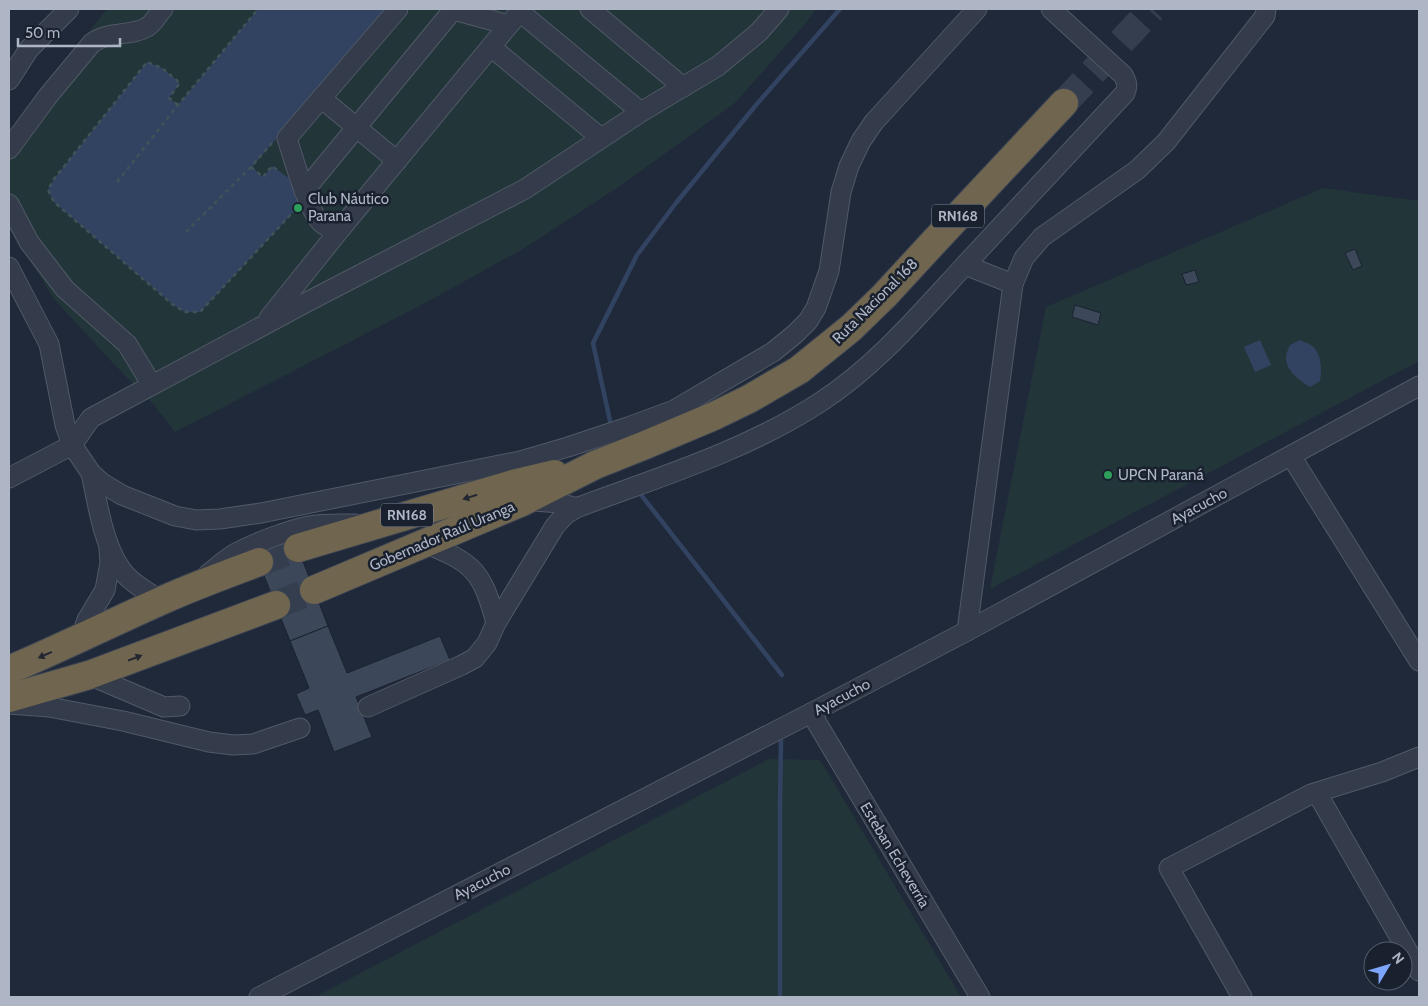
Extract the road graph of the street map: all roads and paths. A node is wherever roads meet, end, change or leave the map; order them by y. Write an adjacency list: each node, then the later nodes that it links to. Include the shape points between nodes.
1 (69, 9): 13 (street, via 29,49)
2 (163, 9): 21 (street, via 148,27 100,37 92,43)
3 (258, 9): 17 (path)
4 (398, 9): 15 (street)
5 (451, 9): 11 (street); 19 (street)
6 (590, 9): 14 (street)
7 (779, 9): 14 (street, via 759,32 718,66)
8 (1051, 9): 29 (street, via 1123,75 1128,87)
9 (1266, 9): 31 (street, via 1265,16 1166,142 1137,170 1042,237 1024,258)
10 (974, 12): 39 (street, via 874,122 862,141 849,166 841,192 829,270 808,321 773,352 674,410 520,461 261,514 220,519 196,520 152,508 122,495)
11 (517, 15): 12 (street); 18 (street)
12 (491, 47): 20 (street); 22 (street)
13 (9, 80)
14 (683, 86): 18 (street)
15 (321, 98): 19 (street); 26 (street, via 287,138)
16 (1064, 103): 36 (highway, Ruta Nacional 168 / RN168, via 884,296 820,355 749,399)
17 (178, 105): 25 (path); 26 (path, via 169,98 180,83 162,68 147,62 48,190 54,202 172,304 185,312 200,312)
18 (641, 112): 20 (street)
19 (357, 128): 22 (street); 26 (street)
20 (601, 138): 32 (street, via 525,189)
21 (9, 149)
22 (397, 161): 28 (street)
23 (251, 167): 24 (path, via 263,177 272,166)
24 (286, 176)
25 (117, 182)
26 (302, 198): 28 (street, via 322,224)
27 (9, 204): 33 (street, via 29,242 64,290 127,344)
28 (342, 227): 32 (street)
29 (965, 265): 31 (street); 42 (street, via 876,358 821,402 757,438)
30 (9, 266): 35 (street, via 49,344)
31 (1013, 284): 53 (street)
32 (264, 324): 33 (street)
33 (152, 385): 35 (street, via 91,418)
34 (1419, 386): 37 (street, Ayacucho)
35 (72, 445): 39 (street); 40 (street)
36 (645, 445): 38 (highway, Gobernador Raúl Uranga / RN168)
37 (1291, 456): 53 (street, Ayacucho); 55 (street)
38 (595, 465): 41 (highway, Gobernador Raúl Uranga / RN168); 43 (highway, Gobernador Raúl Uranga / RN168, one-way to 43, via 516,483)
39 (91, 473): 45 (street)
40 (9, 478)
41 (522, 502): 42 (street, via 541,501); 44 (highway, Gobernador Raúl Uranga / RN168)
42 (576, 508): 52 (street, via 555,526)
43 (380, 523): 46 (highway, Gobernador Raúl Uranga / RN168); 48 (street, via 325,524 296,530 234,554)
44 (424, 543): 49 (highway, Gobernador Raúl Uranga / RN168); 52 (street, via 461,560 474,570 490,600)
45 (109, 546): 50 (street, via 119,567 137,585); 54 (street, via 105,590)
46 (298, 548)
47 (259, 562): 48 (highway)
48 (186, 590): 50 (highway)
49 (314, 590)
50 (161, 601): 54 (highway)
51 (276, 605): 57 (highway, one-way to 51)
52 (496, 623): 61 (street, via 487,643 475,658)
53 (966, 631): 62 (street, Ayacucho)
54 (80, 639): 56 (highway, one-way to 56)
55 (1419, 661)
56 (9, 670)
57 (89, 675): 58 (highway); 60 (street, via 164,707)
58 (9, 698)
59 (9, 704): 63 (street, via 49,706 232,745 253,744)
60 (180, 706)
61 (368, 707)
62 (811, 713): 67 (street, Ayacucho); 68 (street, Esteban Echeverría)
63 (300, 728)
64 (1419, 757): 65 (street)
65 (1317, 793): 66 (street); 69 (street, via 1169,868)
66 (1419, 971)
67 (259, 997)
68 (980, 997)
69 (1242, 997)

